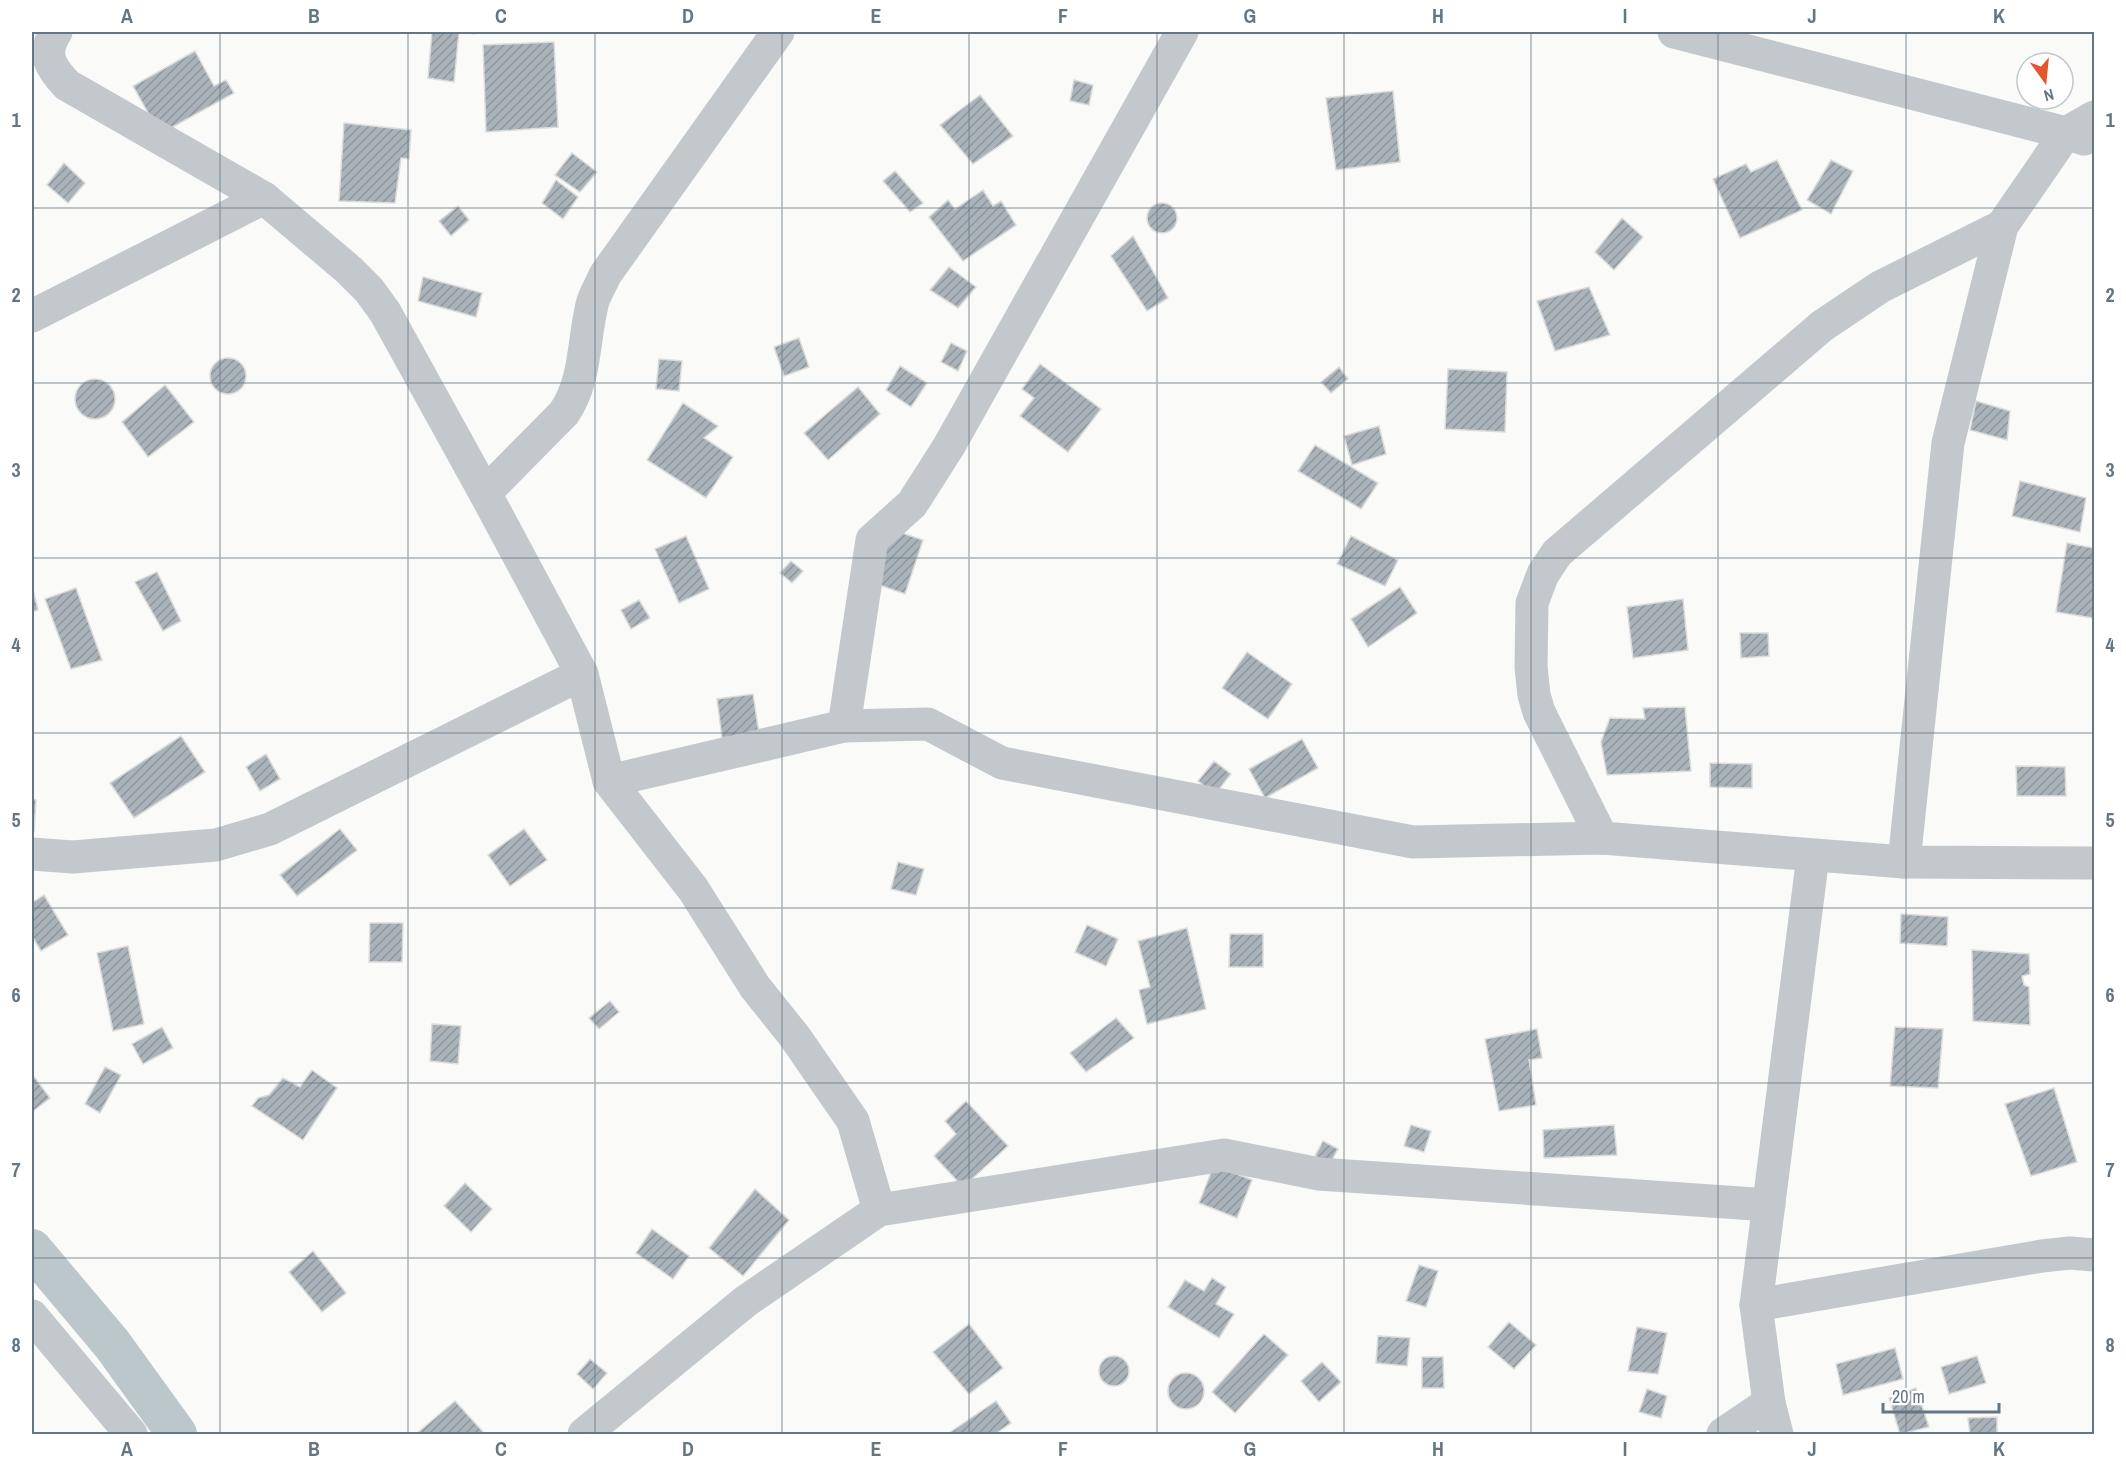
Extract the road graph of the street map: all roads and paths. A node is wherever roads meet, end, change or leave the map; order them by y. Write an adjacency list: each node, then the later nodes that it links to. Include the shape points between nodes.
1 (56, 32): 7 (street, via 49,41 49,61 68,85)
2 (778, 32): 10 (street, via 605,275 592,303 573,400)
3 (1182, 32): 12 (street, via 949,446 912,504 872,540)
4 (1674, 32): 6 (street)
5 (2094, 117): 6 (street)
6 (2080, 138): 8 (street)
7 (264, 198): 9 (street); 10 (street, via 369,290)
8 (2002, 226): 14 (street, via 1880,287 1822,326 1557,553 1543,574 1532,603 1534,695); 17 (street, via 1948,443)
9 (32, 316)
10 (485, 493): 11 (street)
11 (582, 674): 13 (street); 15 (street, via 270,829 216,845 73,857)
12 (844, 726): 13 (street); 14 (street, via 927,724 1002,763 1413,842)
13 (609, 781): 20 (street, via 693,889 755,987 795,1037 852,1121)
14 (1602, 838): 16 (street)
15 (32, 854)
16 (1813, 856): 17 (street); 19 (street)
17 (1904, 862): 18 (street)
18 (2094, 863)
19 (1769, 1205): 20 (street, via 1319,1174 1224,1155); 22 (street)
20 (879, 1210): 26 (street, via 746,1301)
21 (2094, 1255): 22 (street, via 2042,1257)
22 (1756, 1305): 24 (street)
23 (32, 1316): 25 (street)
24 (1769, 1403): 27 (street); 28 (street)
25 (131, 1434)
26 (584, 1434)
27 (1723, 1434)
28 (1777, 1434)

